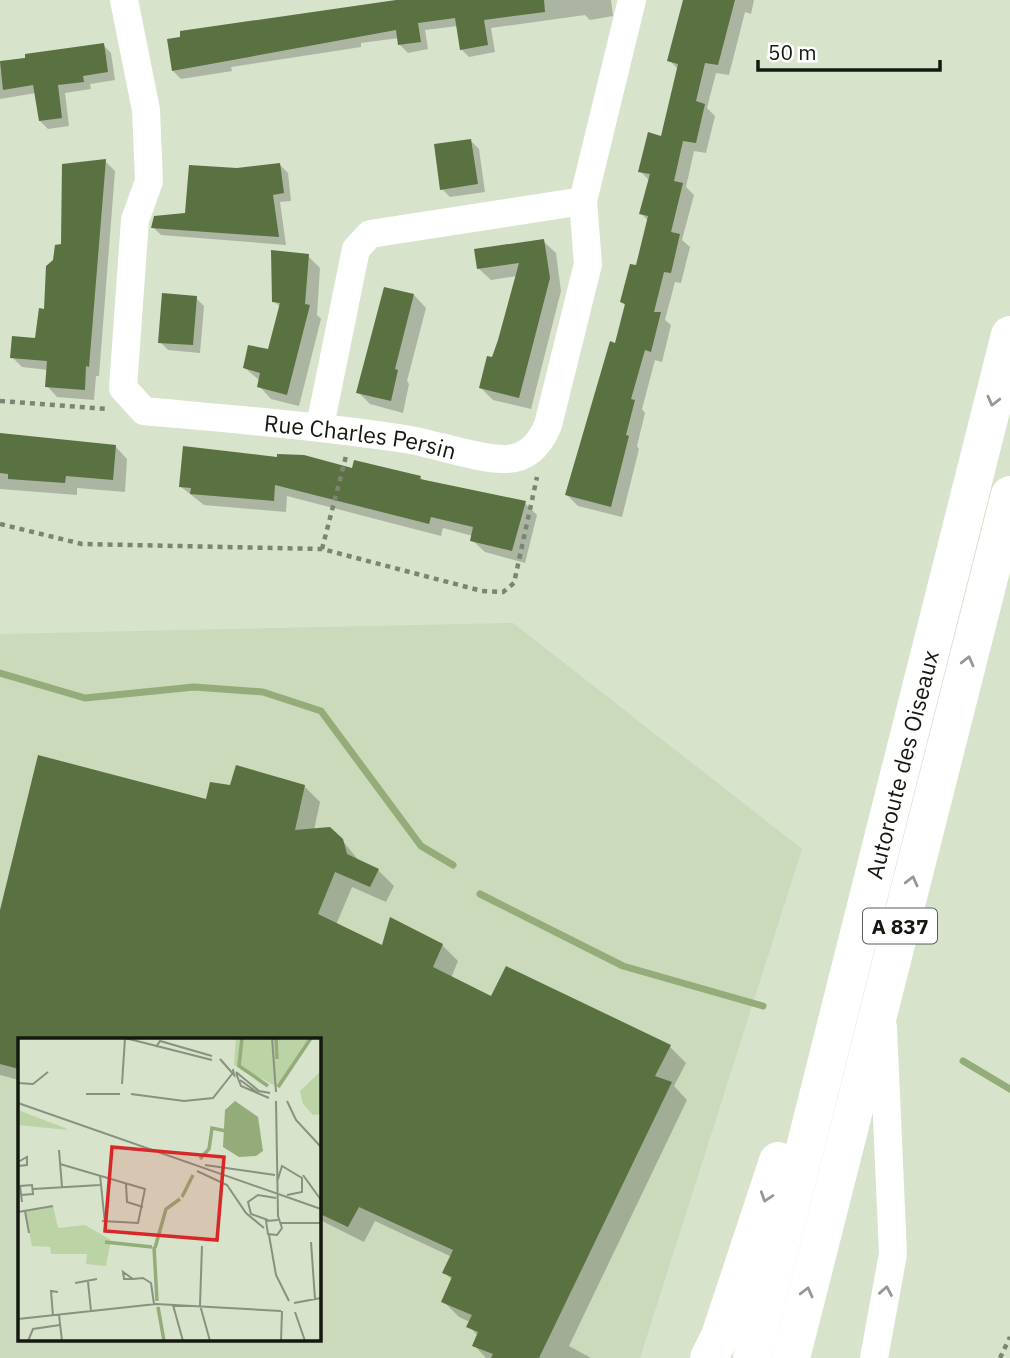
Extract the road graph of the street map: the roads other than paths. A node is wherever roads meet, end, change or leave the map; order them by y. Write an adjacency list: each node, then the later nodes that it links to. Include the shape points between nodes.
1 (124, 0): 5 (street, Rue Charles Persin, via 146,110 149,181 135,220 123,388 144,411)
2 (632, 0): 3 (street)
3 (583, 201): 5 (street, via 370,234 356,249); 5 (street, Rue Charles Persin, via 588,264 548,425 532,449 504,460)
4 (1010, 335): 7 (highway, Autoroute des Oiseaux / A 837, one-way to 7)
5 (320, 426)
6 (1010, 495): 8 (highway, Autoroute des Oiseaux / A 837, one-way to 6)
7 (886, 830): 9 (highway, one-way to 9, via 738,1284); 10 (highway, Autoroute des Oiseaux / A 837)
8 (882, 997): 11 (highway, Autoroute des Oiseaux / A 837, one-way to 8); 12 (street, one-way to 8, via 893,1254)
9 (709, 1358)
10 (752, 1358)
11 (791, 1358)
12 (874, 1358)

